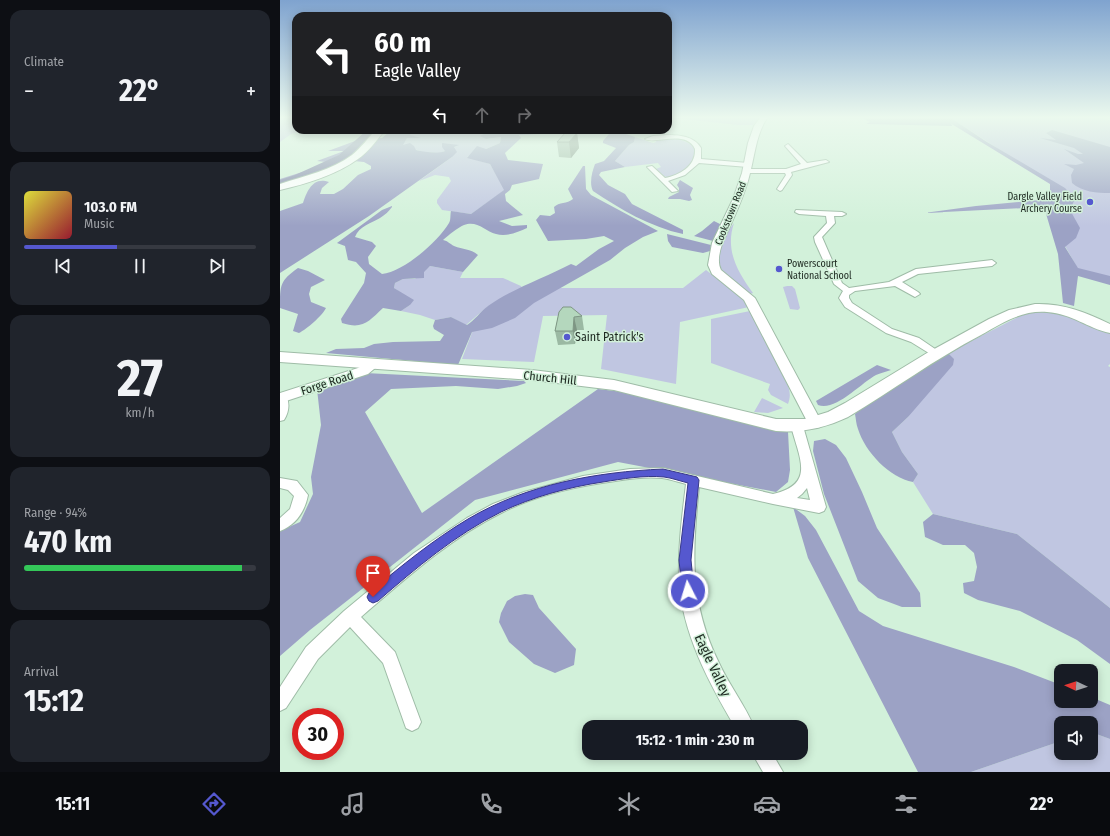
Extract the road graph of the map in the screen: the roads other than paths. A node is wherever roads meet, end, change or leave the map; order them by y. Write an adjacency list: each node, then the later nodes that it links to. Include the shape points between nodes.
1 (358, 154): 13 (main road, via 316,175)
2 (698, 154): 5 (street)
3 (750, 154): 9 (street, Cookstown Road)
4 (794, 154): 7 (street)
5 (697, 161): 9 (street); 11 (street, via 690,170 680,176)
6 (826, 162): 7 (street)
7 (806, 165): 10 (street)
8 (650, 167): 11 (street)
9 (747, 168): 10 (street); 28 (street, Cookstown Road, via 738,199 717,243 713,265 716,272 749,298)
10 (787, 171): 12 (street, via 789,174 782,186)
11 (664, 180): 14 (street)
12 (773, 181)
13 (280, 187)
14 (674, 191)
15 (799, 212): 16 (street)
16 (830, 214): 17 (street); 20 (street, via 832,223 818,237 819,242 838,284)
17 (842, 214)
18 (992, 263): 19 (street, via 916,272)
19 (895, 282): 20 (street); 21 (street)
20 (848, 291): 23 (street, via 844,298 848,305 889,331 916,340)
21 (915, 294)
22 (1110, 329): 23 (main road, Church Hill, via 1068,311 1051,308 1018,310)
23 (936, 353): 28 (main road, Church Hill, via 837,416)
24 (280, 357): 25 (main road, Church Hill)
25 (373, 364): 26 (street, Forge Road, via 363,371); 29 (main road, Church Hill, via 532,375 614,385 776,425)
26 (281, 398): 27 (street, via 283,411)
27 (280, 417)
28 (815, 423): 29 (main road, Church Hill)
29 (797, 426): 30 (street)
30 (809, 471): 33 (street, via 804,485 791,495); 33 (street, via 819,507)
31 (693, 480): 33 (street); 35 (street, via 663,473 630,474 584,481 498,508 419,558); 37 (street, Eagle Valley, via 685,560 691,608 703,651)
32 (280, 483): 34 (street, via 292,485 302,495 301,504)
33 (773, 499)
34 (280, 525)
35 (350, 616): 36 (street, via 312,653); 38 (street, via 389,658)
36 (280, 702)
37 (741, 720)
38 (412, 722)
39 (766, 760): 40 (street)
40 (774, 772)

